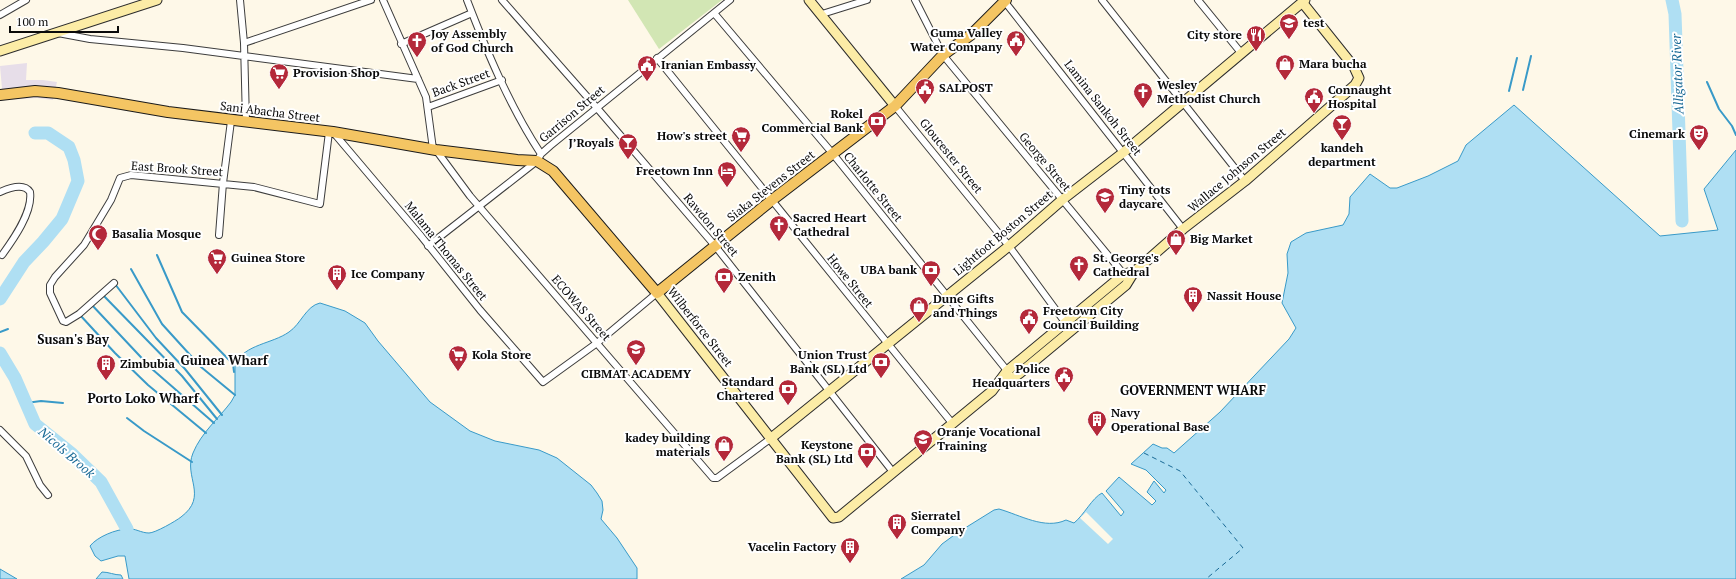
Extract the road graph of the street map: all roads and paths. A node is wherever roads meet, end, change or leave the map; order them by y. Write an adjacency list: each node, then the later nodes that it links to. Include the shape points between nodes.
1 (26, 0): 19 (street)
2 (157, 0): 20 (main road)
3 (240, 0): 21 (street)
4 (371, 0): 21 (street)
5 (383, 0): 22 (street)
6 (467, 0): 17 (street)
7 (502, 0): 34 (street, Rawdon Street)
8 (730, 0): 16 (street, Garrison Street)
9 (809, 0): 18 (main road, Gloucester Street)
10 (867, 0): 18 (street)
11 (915, 0): 25 (street, George Street)
12 (1102, 0): 31 (street)
13 (1198, 0): 24 (street)
14 (1006, 1): 25 (main road, Siaka Stevens Street, via 972,34); 39 (street, Lamina Sankoh Street)
15 (1303, 1): 24 (main road, Lightfoot Boston Street); 42 (main road, Wallace Johnson Street, via 1354,67 1359,78 1355,85)
16 (714, 13): 27 (street, Garrison Street); 40 (street, Charlotte Street)
17 (472, 14): 22 (street); 29 (street)
18 (822, 14): 32 (main road, Gloucester Street)
19 (0, 15)
20 (54, 33): 23 (main road); 26 (street)
21 (244, 43): 26 (street)
22 (402, 44): 28 (street)
23 (0, 51)
24 (1242, 54): 31 (main road, Lightfoot Boston Street)
25 (943, 55): 32 (main road, Siaka Stevens Street); 46 (street, George Street)
26 (244, 56): 28 (street); 36 (street)
27 (657, 58): 34 (street, Garrison Street); 45 (street, Howe Street)
28 (418, 79): 33 (street)
29 (502, 80): 33 (street, Back Street); 41 (street)
30 (0, 95): 35 (main road, Sani Abacha Street, via 35,91 58,93)
31 (1182, 104): 39 (main road, Lightfoot Boston Street); 42 (street)
32 (895, 106): 40 (main road, Siaka Stevens Street); 51 (street, Gloucester Street)
33 (428, 107): 38 (street)
34 (597, 108): 41 (street, Garrison Street); 52 (street, Rawdon Street)
35 (231, 121): 36 (main road, Sani Abacha Street); 43 (street)
36 (246, 122): 37 (main road, Sani Abacha Street)
37 (331, 132): 38 (main road, Sani Abacha Street); 43 (street, East Brook Street, via 320,204); 50 (street, Malama Thomas Street)
38 (434, 149): 41 (main road, Sani Abacha Street, via 517,160); 47 (street, ECOWAS Street)
39 (1124, 152): 46 (main road, Lightfoot Boston Street); 48 (street, Lamina Sankoh Street)
40 (833, 154): 45 (main road, Siaka Stevens Street); 57 (street, Charlotte Street)
41 (539, 157): 47 (street, Garrison Street); 56 (main road, Wilberforce Street)
42 (1245, 181): 48 (main road, Wallace Johnson Street)
43 (223, 183): 49 (street); 55 (street, East Brook Street, via 131,175 120,178 94,230 55,277 50,285 50,293 63,321 66,322)
44 (0, 192): 53 (street, via 18,187 25,188 30,192 31,198 28,211)
45 (772, 200): 52 (main road, Siaka Stevens Street); 60 (street, Howe Street)
46 (1062, 200): 51 (main road, Lightfoot Boston Street); 54 (street, George Street)
47 (479, 207): 50 (street, Garrison Street); 59 (street, ECOWAS Street)
48 (1183, 229): 54 (main road, Wallace Johnson Street)
49 (219, 235)
50 (428, 246): 62 (street, Malama Thomas Street)
51 (1009, 246): 57 (main road, Lightfoot Boston Street); 58 (street, Gloucester Street)
52 (716, 247): 56 (main road, Siaka Stevens Street); 63 (street, Rawdon Street)
53 (2, 255)
54 (1129, 276): 58 (main road, Wallace Johnson Street)
55 (114, 283)
56 (657, 293): 59 (street, Siaka Stevens Street); 66 (main road, Wilberforce Street)
57 (946, 295): 60 (main road, Lightfoot Boston Street); 61 (street, Charlotte Street)
58 (1068, 326): 61 (main road, Wallace Johnson Street)
59 (597, 343): 62 (street, Siaka Stevens Street); 68 (street, ECOWAS Street)
60 (887, 343): 63 (main road, Lightfoot Boston Street); 64 (street, Howe Street)
61 (1007, 376): 64 (main road, Wallace Johnson Street)
62 (543, 382)
63 (830, 389): 66 (main road, Lightfoot Boston Street); 67 (street, Rawdon Street)
64 (952, 422): 67 (main road, Wallace Johnson Street)
65 (0, 430): 69 (street, via 26,456 40,485)
66 (770, 439): 68 (street, Lightfoot Boston Street, via 742,461 717,478); 70 (main road, Wilberforce Street)
67 (893, 472): 70 (main road, Wallace Johnson Street, via 839,517)
68 (713, 478)
69 (48, 495)
70 (833, 518)

